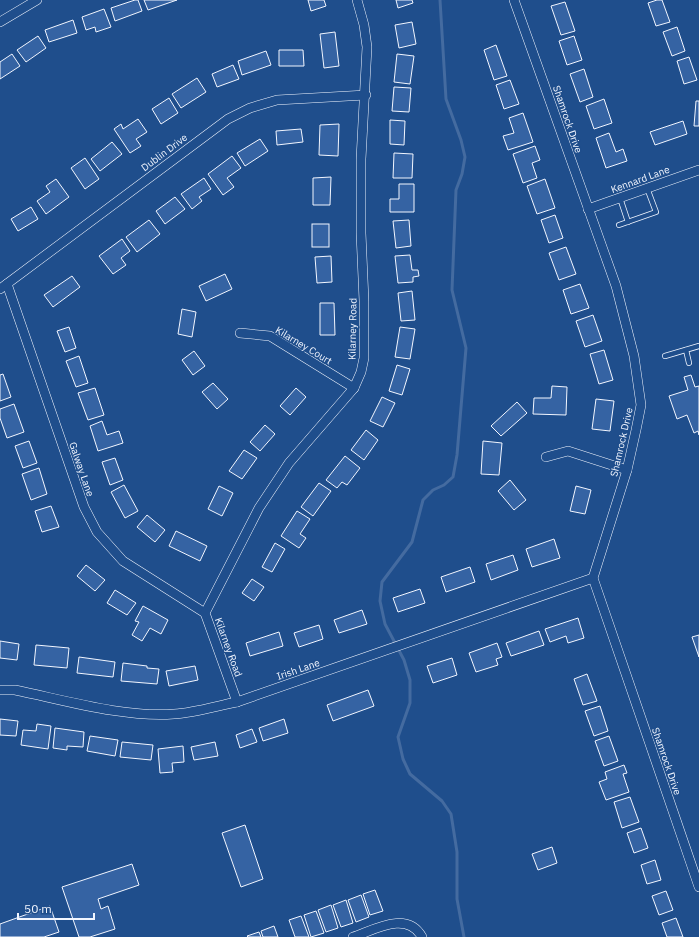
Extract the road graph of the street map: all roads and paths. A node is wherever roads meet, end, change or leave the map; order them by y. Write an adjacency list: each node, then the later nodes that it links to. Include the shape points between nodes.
1 (37, 0): 4 (street)
2 (357, 0): 5 (street, Kilarney Road, via 367,47)
3 (514, 0): 9 (street, Shamrock Drive)
4 (0, 22)
5 (366, 95): 12 (street, Dublin Drive, via 277,100 250,108 228,119); 18 (street, Kilarney Road, via 361,166 364,358)
6 (699, 170): 7 (street, Kennard Lane)
7 (647, 188): 8 (street, Kennard Lane); 10 (lane, via 656,212)
8 (620, 198): 9 (street, Kennard Lane); 10 (lane)
9 (588, 209): 20 (street, Shamrock Drive, via 616,286 634,356 641,405)
10 (628, 222): 11 (lane)
11 (619, 225)
12 (3, 286): 22 (street, Galway Lane, via 84,507 97,532 123,561)
13 (240, 333): 18 (street, Kilarney Court, via 270,336)
14 (699, 346): 15 (lane)
15 (686, 350): 16 (lane); 17 (lane)
16 (665, 356)
17 (689, 362)
18 (354, 388): 22 (street, Kilarney Road, via 289,463 259,508)
19 (546, 457): 20 (street, via 568,451)
20 (627, 470): 21 (street, Shamrock Drive)
21 (593, 578): 24 (street, Irish Lane); 25 (street, Shamrock Drive)
22 (204, 613): 24 (street, Kilarney Road)
23 (0, 690): 24 (street, Irish Lane, via 15,690 150,714 174,714)
24 (237, 702)
25 (699, 887)
26 (353, 937): 27 (street, via 393,923 405,922 419,931)
27 (422, 937)

